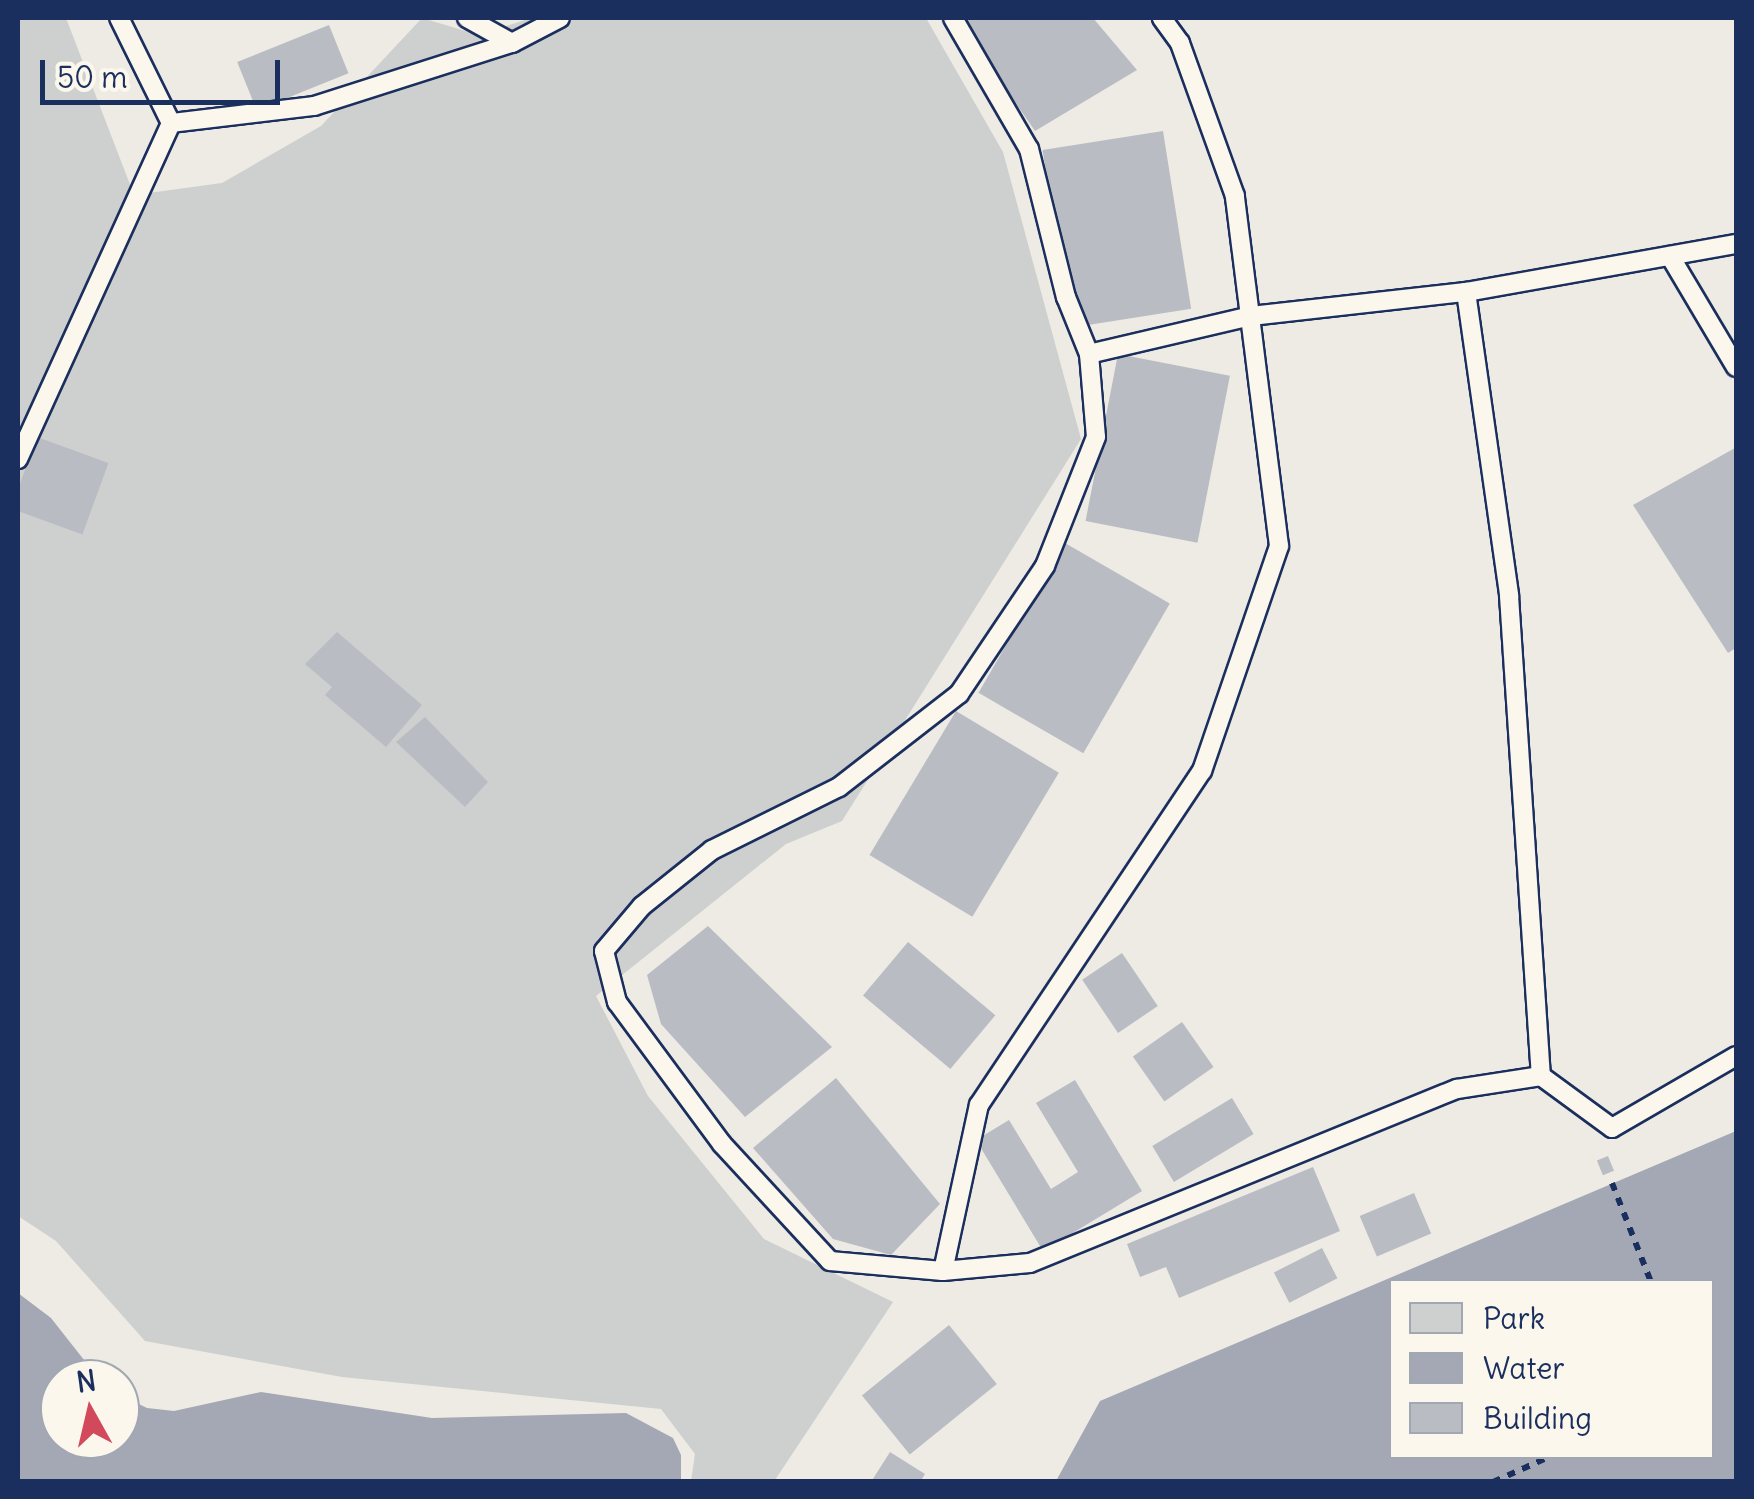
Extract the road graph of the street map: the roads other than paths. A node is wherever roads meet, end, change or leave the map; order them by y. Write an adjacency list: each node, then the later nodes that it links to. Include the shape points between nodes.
1 (119, 18): 7 (lane)
2 (467, 18): 6 (lane)
3 (560, 18): 6 (lane)
4 (953, 18): 12 (lane, via 1030,148 1066,298)
5 (1162, 18): 11 (lane, via 1180,42 1235,196)
6 (512, 43): 7 (lane, via 314,106)
7 (171, 122): 14 (lane)
8 (1736, 244): 9 (lane)
9 (1670, 256): 10 (lane); 13 (lane)
10 (1466, 292): 11 (lane); 16 (lane, via 1509,596)
11 (1251, 316): 12 (lane); 17 (lane, via 1280,546 1202,771 979,1105)
12 (1089, 354): 17 (lane, via 1096,436 1045,566 959,694 840,787 712,850 642,906 604,951 617,1002 722,1144 830,1261)
13 (1736, 366)
14 (18, 459)
15 (1736, 1056): 16 (lane, via 1612,1128)
16 (1541, 1076): 17 (lane, via 1457,1088 1030,1263)
17 (943, 1271)

